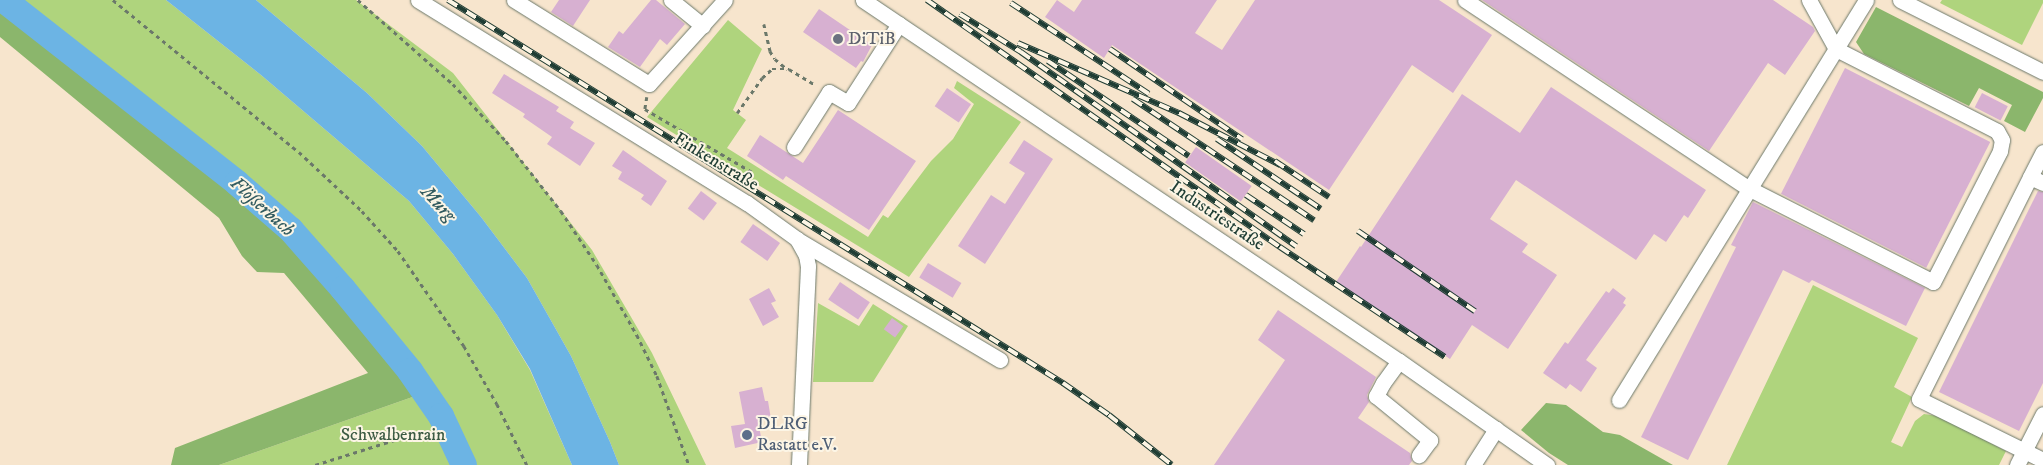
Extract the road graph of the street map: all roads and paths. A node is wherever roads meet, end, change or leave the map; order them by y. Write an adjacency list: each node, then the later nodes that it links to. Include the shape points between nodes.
1 (112, 0): 37 (path, via 292,146 362,211 398,251 464,346)
2 (358, 0): 38 (path, via 453,84 506,141 561,211 637,335 657,376)
3 (418, 0): 26 (street, Finkenstraße, via 747,203)
4 (514, 0): 18 (street)
5 (671, 0): 14 (street)
6 (725, 0): 14 (street)
7 (863, 0): 13 (street, Industriestraße)
8 (1466, 0): 25 (street)
9 (1809, 0): 15 (street)
10 (1866, 0): 15 (street)
11 (1900, 0): 17 (street)
12 (764, 24): 16 (path, via 770,51)
13 (899, 24): 19 (street, via 848,102); 28 (street, Industriestraße)
14 (702, 26): 18 (street)
15 (1836, 48): 25 (street); 25 (street, via 1997,131 2002,140 2000,152 1933,282)
16 (788, 70): 19 (path); 20 (path, via 772,69)
17 (2043, 72)
18 (649, 84): 23 (path, via 645,109 752,172)
19 (828, 92): 21 (street)
20 (737, 114)
21 (794, 147)
22 (2043, 152): 24 (street)
23 (748, 178)
24 (2037, 180): 34 (street, via 1919,399)
25 (1750, 189): 29 (street)
26 (797, 239): 27 (street, Finkenstraße); 39 (street, via 803,247 808,266)
27 (1000, 360)
28 (1399, 361): 31 (street, Industriestraße); 33 (street, via 1376,396 1430,440)
29 (1620, 400)
30 (2043, 414): 34 (street)
31 (1496, 429): 40 (street); 41 (street, Industriestraße)
32 (423, 431): 36 (path)
33 (1419, 455)
34 (2021, 458): 35 (street)
35 (2043, 460)
36 (315, 465)
37 (527, 465)
38 (689, 465)
39 (799, 465)
40 (1473, 465)
41 (1547, 465)

